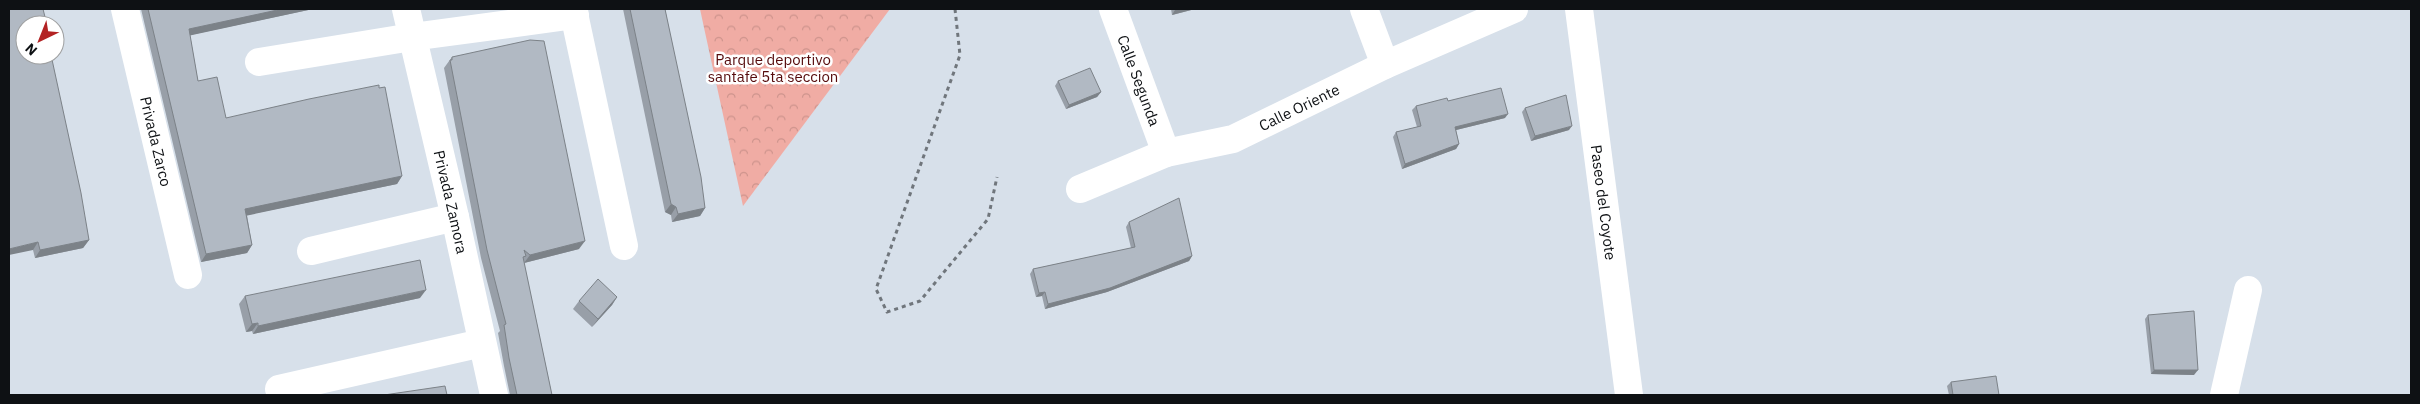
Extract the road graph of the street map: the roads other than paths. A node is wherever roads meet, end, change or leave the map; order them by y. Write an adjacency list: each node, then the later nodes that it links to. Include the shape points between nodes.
1 (125, 9): 16 (street, Privada Zarco)
2 (406, 9): 8 (street, Privada Zamora)
3 (1113, 9): 11 (street, Calle Segunda)
4 (1364, 9): 10 (street)
5 (1514, 9): 10 (street, Calle Oriente)
6 (1579, 9): 21 (street, Paseo del Coyote)
7 (574, 12): 8 (street); 14 (street)
8 (412, 37): 9 (street); 13 (street, Privada Zamora)
9 (259, 62)
10 (1385, 65): 11 (street, Calle Oriente, via 1233,139)
11 (1166, 153): 12 (street, Calle Oriente)
12 (1080, 189)
13 (455, 217): 15 (street); 18 (street, Privada Zamora)
14 (624, 246)
15 (311, 251)
16 (188, 275)
17 (2248, 290): 22 (street)
18 (482, 343): 19 (street); 20 (street, Privada Zamora)
19 (279, 389)
20 (494, 395)
21 (1629, 395)
22 (2224, 395)

